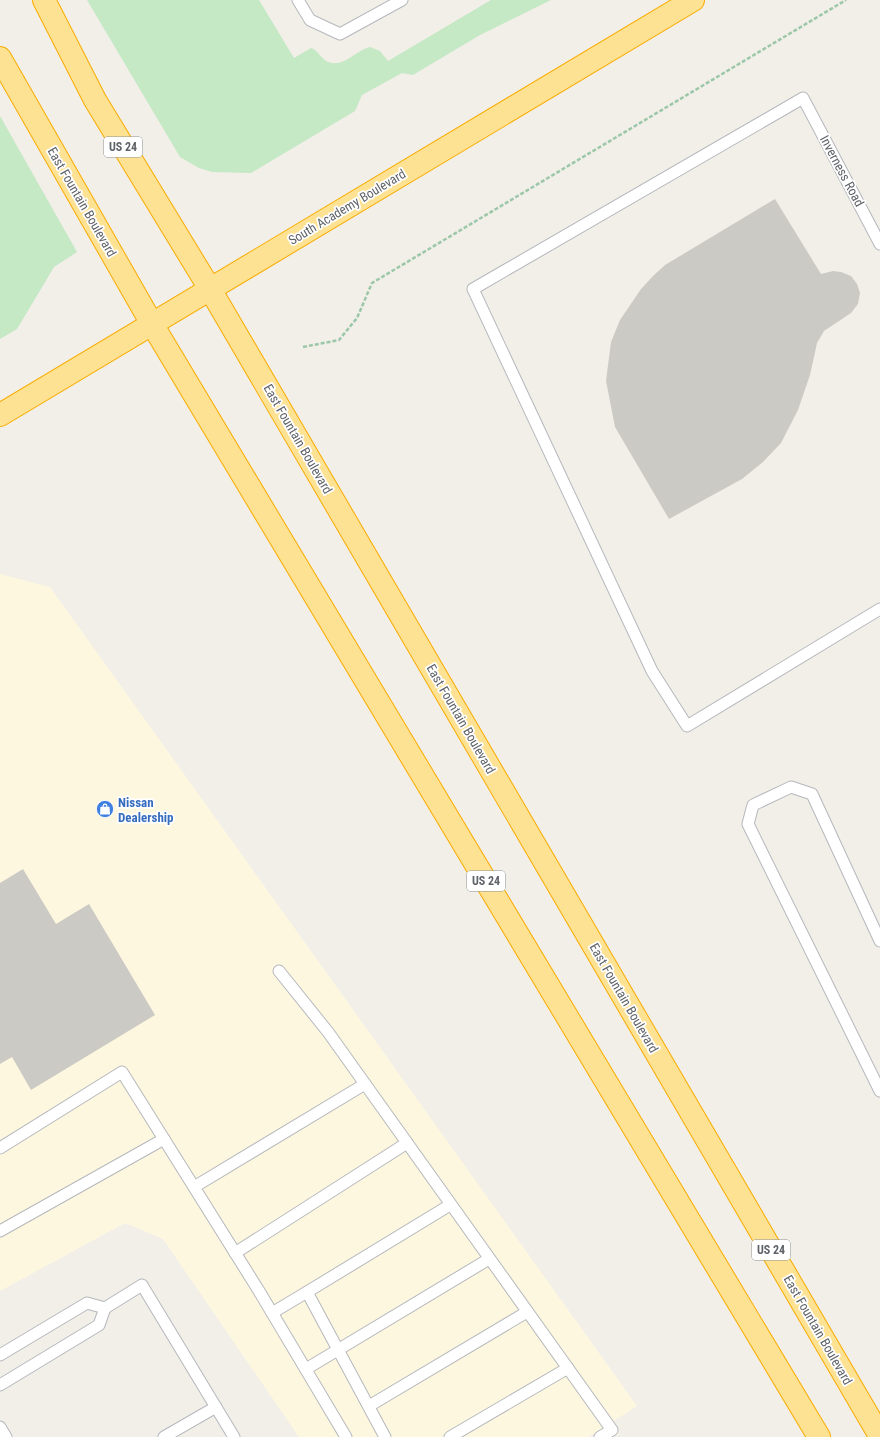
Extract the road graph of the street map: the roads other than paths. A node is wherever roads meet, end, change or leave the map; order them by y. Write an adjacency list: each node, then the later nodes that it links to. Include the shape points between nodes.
1 (44, 0): 7 (highway, East Fountain Boulevard / US 24, via 95,100)
2 (298, 0): 3 (lane, via 310,20 340,34)
3 (402, 0)
4 (694, 0): 7 (highway, South Academy Boulevard)
5 (0, 58): 8 (highway, East Fountain Boulevard / US 24)
6 (880, 244): 10 (lane, Inverness Road, via 803,98 473,289 652,671 687,726)
7 (210, 289): 8 (highway, South Academy Boulevard); 35 (highway, East Fountain Boulevard / US 24)
8 (152, 324): 9 (highway, South Academy Boulevard); 43 (highway, East Fountain Boulevard / US 24)
9 (0, 415)
10 (880, 609)
11 (880, 941): 14 (lane, via 812,794 791,787 753,805 748,824)
12 (279, 971): 13 (lane, via 328,1032)
13 (365, 1084): 16 (lane); 18 (lane)
14 (880, 1091)
15 (164, 1139): 17 (lane, via 122,1072); 18 (lane); 20 (lane)
16 (407, 1144): 19 (lane); 21 (lane)
17 (0, 1148)
18 (194, 1187): 21 (lane)
19 (450, 1205): 22 (lane); 23 (lane)
20 (0, 1231)
21 (235, 1253): 26 (lane)
22 (489, 1259): 25 (lane); 27 (lane)
23 (307, 1292): 26 (lane); 27 (lane)
24 (105, 1308): 28 (lane, via 87,1303); 31 (lane, via 99,1325); 32 (lane, via 142,1285)
25 (527, 1312): 29 (lane); 33 (lane)
26 (272, 1313): 30 (lane)
27 (339, 1350): 30 (lane); 33 (lane)
28 (0, 1355)
29 (568, 1368): 41 (lane); 42 (lane, via 612,1430)
30 (306, 1369): 39 (lane)
31 (0, 1385)
32 (216, 1406): 37 (lane); 38 (lane)
33 (369, 1406): 40 (lane)
34 (0, 1427): 36 (lane)
35 (880, 1436)
36 (6, 1437)
37 (164, 1437)
38 (234, 1437)
39 (346, 1437)
40 (385, 1437)
41 (450, 1437)
42 (600, 1437)
43 (819, 1437)

